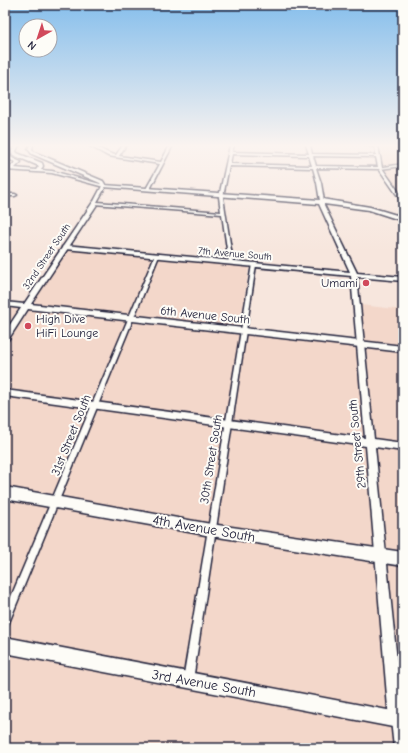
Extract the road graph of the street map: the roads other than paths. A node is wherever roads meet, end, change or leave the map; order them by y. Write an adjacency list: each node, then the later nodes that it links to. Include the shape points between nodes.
1 (82, 180): 7 (street)
2 (98, 180): 7 (street)
3 (152, 180): 8 (street)
4 (225, 180): 11 (street)
5 (317, 180): 14 (street, 29th Street South)
6 (388, 180): 12 (street)
7 (104, 186): 8 (street); 13 (street, 32nd Street South)
8 (148, 189): 11 (street, via 166,193)
9 (5, 194): 10 (street)
10 (15, 195)
11 (222, 195): 14 (street); 14 (street); 16 (street)
12 (403, 201)
13 (95, 202): 16 (street); 18 (main road, 32nd Street South)
14 (321, 203): 17 (street); 22 (street, 29th Street South)
15 (403, 208): 17 (street)
16 (224, 213): 20 (street)
17 (400, 218)
18 (65, 247): 19 (street, 7th Avenue South); 25 (main road, 32nd Street South)
19 (157, 256): 20 (street, 7th Avenue South); 26 (street, 31st Street South)
20 (231, 263): 21 (street, 7th Avenue South)
21 (254, 265): 22 (street, 7th Avenue South); 27 (street, 30th Street South)
22 (354, 274): 23 (street, 7th Avenue South); 29 (street, 29th Street South)
23 (403, 279)
24 (5, 304): 25 (main road, 6th Avenue South)
25 (26, 307): 26 (main road, 6th Avenue South); 28 (main road, 32nd Street South)
26 (131, 319): 27 (main road, 6th Avenue South); 32 (street, 31st Street South)
27 (244, 331): 29 (main road, 6th Avenue South); 33 (street, 30th Street South)
28 (5, 338)
29 (361, 345): 30 (main road, 6th Avenue South); 34 (street, 29th Street South)
30 (403, 349)
31 (5, 393): 32 (street)
32 (94, 406): 33 (street); 37 (street, 31st Street South)
33 (229, 424): 34 (street); 38 (street, 30th Street South)
34 (369, 443): 35 (street); 39 (street, 29th Street South)
35 (403, 447)
36 (5, 493): 37 (main road, 4th Avenue South)
37 (56, 501): 38 (main road, 4th Avenue South); 41 (street, 31st Street South)
38 (211, 530): 39 (main road, 4th Avenue South); 43 (street, 30th Street South)
39 (381, 555): 40 (main road, 4th Avenue South); 44 (street, 29th Street South)
40 (403, 559)
41 (5, 622)
42 (5, 645): 43 (main road, 3rd Avenue South)
43 (188, 681): 44 (main road, 3rd Avenue South)
44 (400, 721): 45 (street, 29th Street South)
45 (399, 748)

